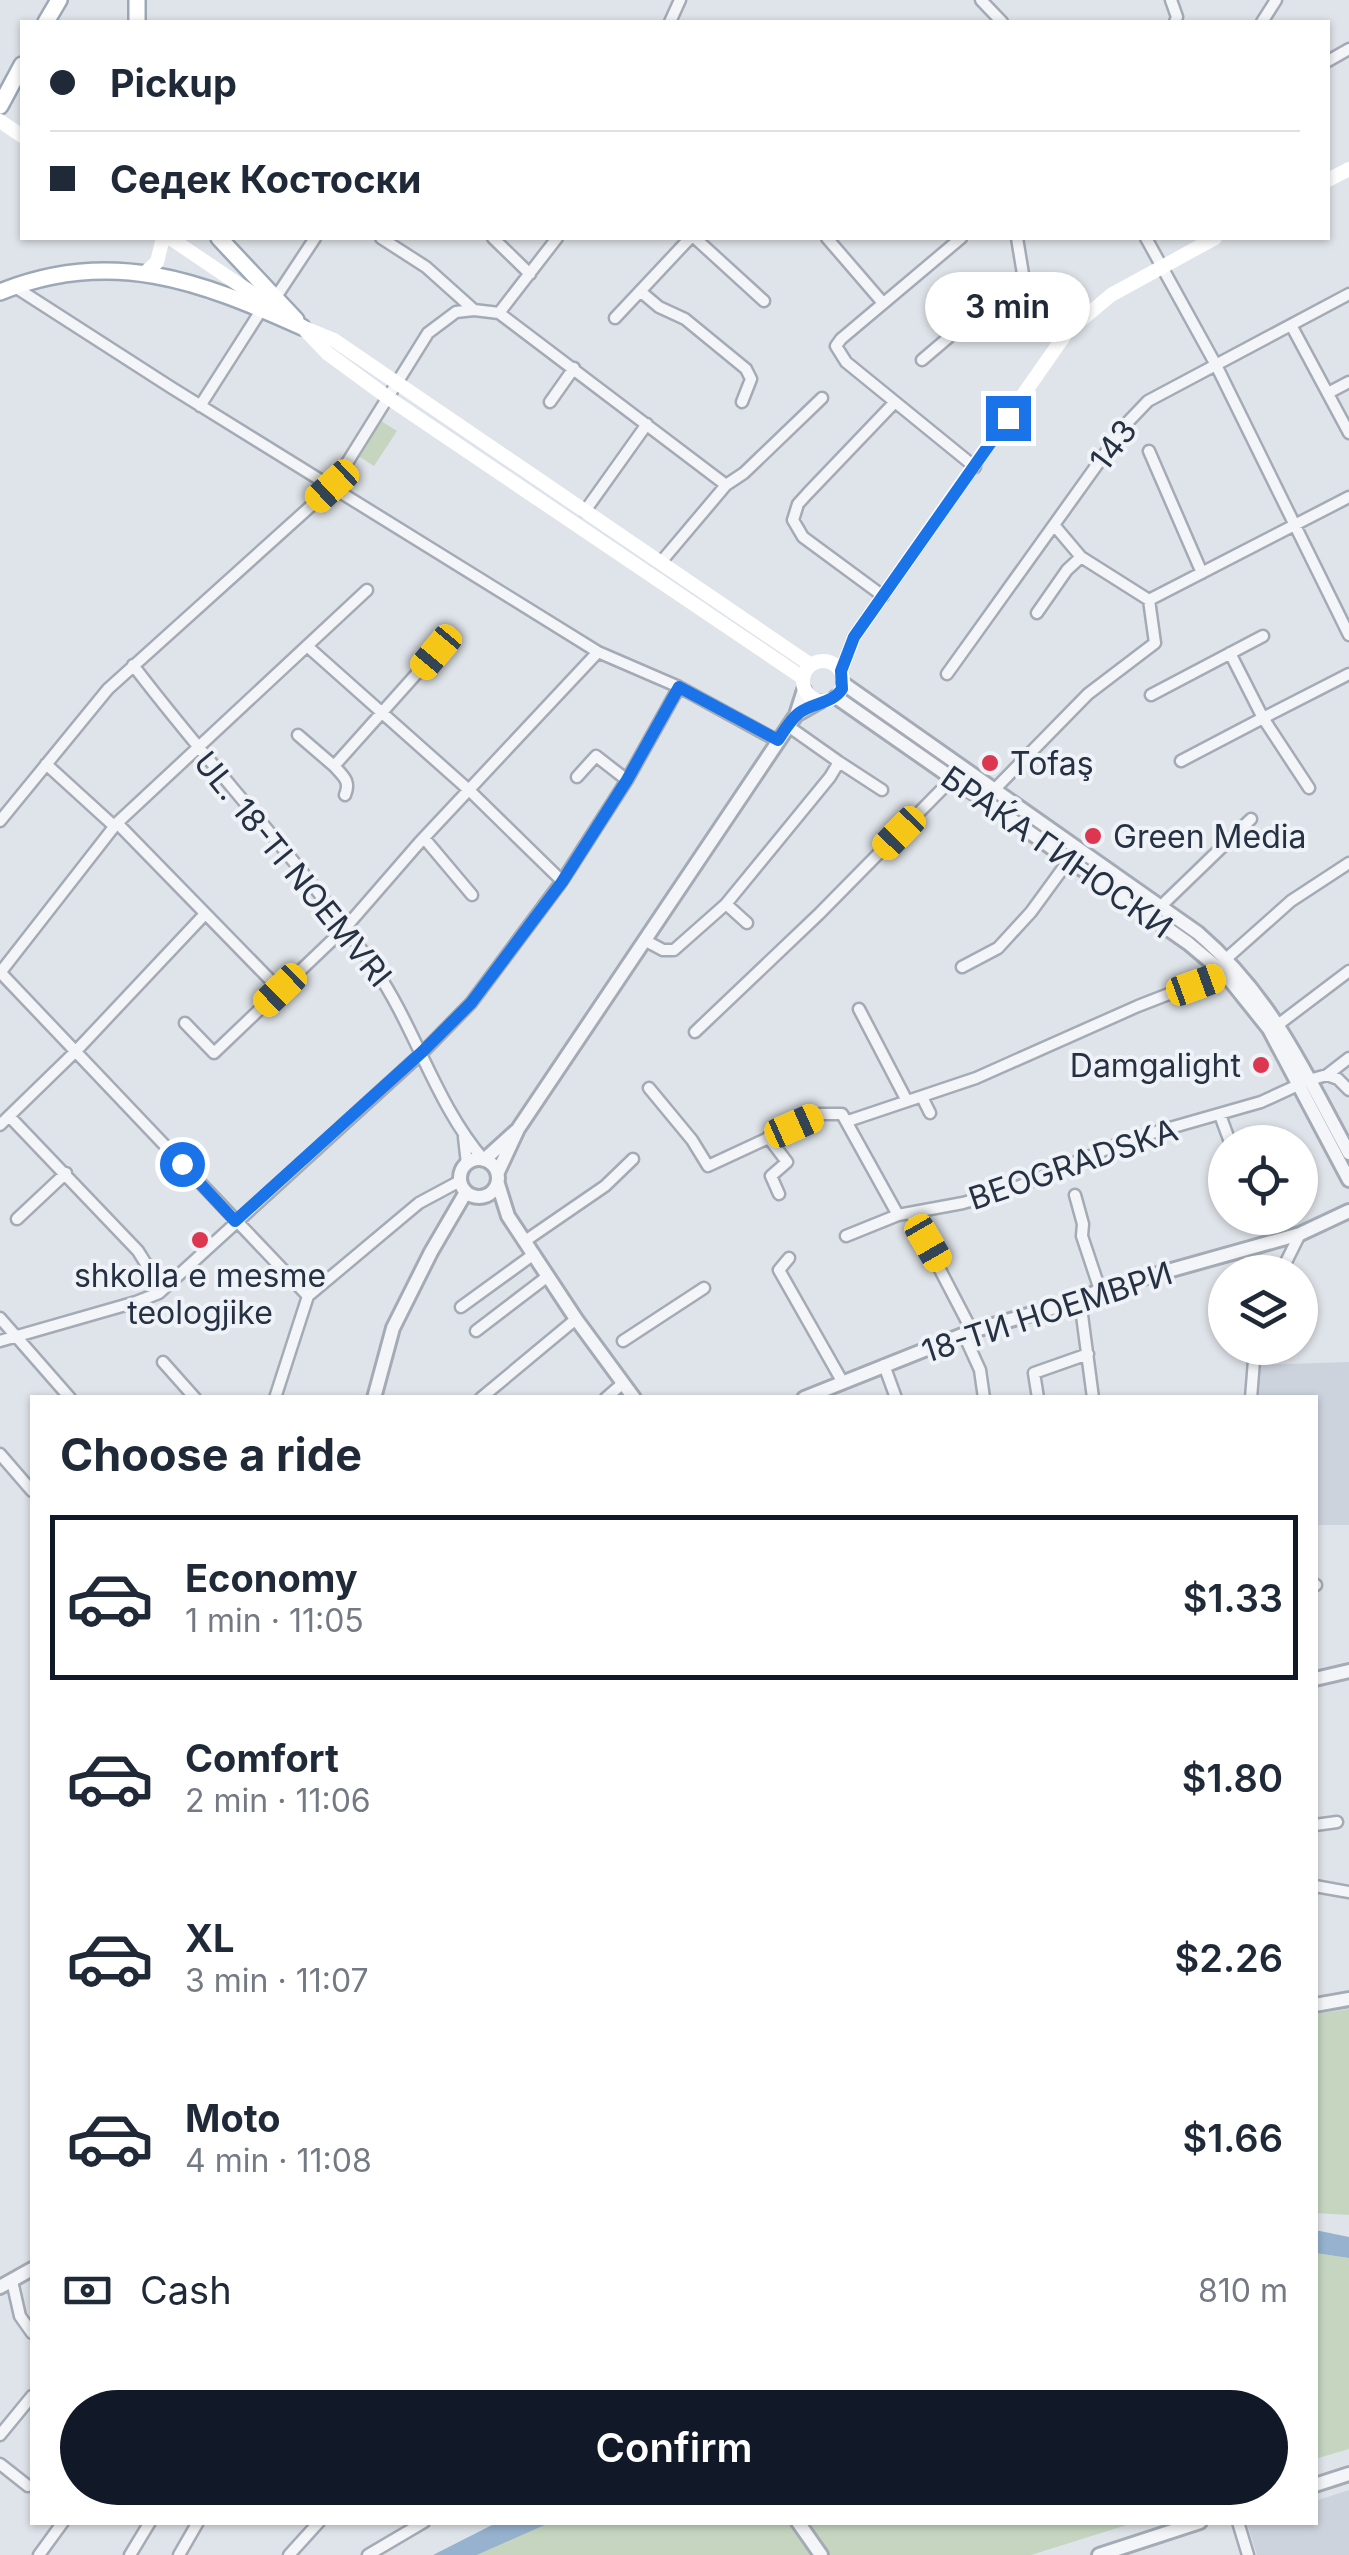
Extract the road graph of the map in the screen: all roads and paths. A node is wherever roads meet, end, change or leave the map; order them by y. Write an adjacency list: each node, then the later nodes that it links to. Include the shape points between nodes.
1 (981, 0): 2 (street)
2 (1000, 20)
3 (20, 69): 4 (main road)
4 (2, 101)
5 (166, 240): 20 (main road)
6 (170, 240): 33 (main road, БРАЌА ГИНОСКИ)
7 (220, 240): 25 (main road)
8 (314, 240): 25 (street)
9 (385, 240): 29 (street)
10 (495, 240): 21 (street)
11 (556, 240): 21 (street)
12 (691, 240): 23 (street)
13 (695, 240): 26 (street)
14 (829, 240): 27 (street)
15 (959, 240): 27 (street)
16 (1017, 240): 34 (street, via 1023,274)
17 (1147, 240): 19 (street)
18 (1211, 240): 19 (main road)
19 (1160, 266): 35 (street); 48 (main road, via 1067,332)
20 (146, 272): 22 (main road, via 74,273); 28 (main road)
21 (530, 274): 30 (street)
22 (7, 289): 44 (street)
23 (640, 291): 31 (street); 42 (street, via 746,369 751,378)
24 (1349, 294): 32 (street, 143)
25 (276, 298): 33 (main road)
26 (764, 301)
27 (883, 303): 43 (street, via 836,346)
28 (262, 309): 33 (main road); 44 (street)
29 (474, 310): 30 (street); 38 (street, via 456,312 428,333)
30 (499, 313): 36 (street)
31 (615, 318)
32 (1291, 325): 35 (street, 143); 39 (street)
33 (302, 327): 38 (main road, БРАЌА ГИНОСКИ, via 326,353)
34 (922, 360)
35 (1216, 365): 53 (street); 54 (street, 143, via 1148,401)
36 (574, 368): 41 (street); 45 (street)
37 (1349, 382): 39 (street)
38 (392, 390): 50 (street); 52 (main road, БРАЌА ГИНОСКИ); 70 (main road, БРАЌА ГИНОСКИ)
39 (1328, 393): 46 (street)
40 (822, 398): 49 (street)
41 (550, 402)
42 (742, 402)
43 (895, 402): 48 (street); 59 (street, via 808,492 794,520 803,536)
44 (200, 406): 50 (street)
45 (646, 424): 49 (street); 52 (street)
46 (1349, 433)
47 (1148, 451): 57 (street)
48 (975, 467): 59 (main road)
49 (726, 485): 56 (street)
50 (332, 486): 67 (street); 69 (street)
51 (1349, 497): 53 (street)
52 (585, 511): 56 (main road, БРАЌА ГИНОСКИ)
53 (1297, 524): 57 (street); 62 (street)
54 (1054, 525): 55 (street); 71 (street, 143)
55 (1081, 557): 60 (street); 61 (street)
56 (661, 562): 70 (main road, БРАЌА ГИНОСКИ)
57 (1202, 573): 60 (street)
58 (367, 590): 65 (street)
59 (883, 596): 64 (main road)
60 (1149, 600): 92 (street, via 1154,643 1088,694)
61 (1037, 613)
62 (1349, 635)
63 (1263, 636): 68 (street)
64 (854, 637): 70 (main road); 73 (main road)
65 (307, 646): 77 (street); 82 (street)
66 (436, 652): 77 (street)
67 (598, 652): 74 (street); 93 (street)
68 (1230, 653): 75 (street); 78 (street)
69 (133, 666): 82 (street, UL. 18-TI NOEMVRI); 85 (street)
70 (810, 674): 73 (main road, БРАЌА ГИНОСКИ, via 832,663); 76 (main road, БРАЌА ГИНОСКИ); 79 (street)
71 (947, 674)
72 (1349, 674): 78 (street)
73 (840, 684): 76 (main road); 88 (street, БРАЌА ГИНОСКИ); 92 (street, БРАЌА ГИНОСКИ)
74 (679, 687): 81 (street); 89 (street)
75 (1151, 694)
76 (819, 702): 79 (street)
77 (384, 713): 86 (street); 93 (street)
78 (1264, 718): 83 (street); 90 (street)
79 (792, 720): 81 (street); 84 (street)
80 (298, 735): 86 (street)
81 (778, 740): 108 (street)
82 (196, 748): 97 (street); 107 (street, UL. 18-TI NOEMVRI)
83 (1181, 761)
84 (838, 762): 91 (street); 103 (street)
85 (46, 764): 96 (street); 97 (street)
86 (334, 766): 94 (street, via 347,779)
87 (577, 777): 89 (street, via 596,756)
88 (952, 779): 99 (street, БРАЌА ГИНОСКИ); 117 (street)
89 (627, 780): 101 (street)
90 (1309, 788)
91 (882, 790)
92 (993, 790): 104 (street, БРАЌА ГИНОСКИ)
93 (470, 792): 98 (street); 101 (street)
94 (345, 796)
95 (1251, 819): 104 (street)
96 (0, 821)
97 (116, 825): 105 (street); 111 (street)
98 (424, 838): 102 (street); 107 (street)
99 (1068, 860): 109 (street, БРАЌА ГИНОСКИ); 110 (street, via 998,948)
100 (1349, 863): 109 (street, via 1291,901)
101 (562, 882): 119 (street, via 471,1003)
102 (472, 895)
103 (726, 904): 106 (street); 108 (street, via 674,950)
104 (1160, 908): 109 (street, БРАЌА ГИНОСКИ)
105 (205, 914): 113 (street); 118 (street)
106 (748, 923)
107 (346, 927): 113 (street); 119 (street, UL. 18-TI NOEMVRI, via 397,1001)
108 (646, 941): 132 (street)
109 (1228, 966): 116 (street, БРАЌА ГИНОСКИ); 122 (street, БРАЌА ГИНОСКИ); 125 (street)
110 (962, 967)
111 (0, 972): 118 (street)
112 (1349, 972): 116 (street)
113 (280, 990): 115 (street, via 214,1053)
114 (859, 1009): 126 (street)
115 (185, 1023)
116 (1279, 1024): 122 (street, БРАЌА ГИНОСКИ)
117 (695, 1032)
118 (76, 1051): 129 (street); 150 (street)
119 (422, 1052): 133 (street, UL. 18-TI NOEMVRI); 150 (street)
120 (1349, 1058): 121 (street)
121 (1327, 1075): 122 (street); 124 (street)
122 (1303, 1083): 128 (street, BEOGRADSKA); 135 (street, БРАЌА ГИНОСКИ); 141 (street, БРАЌА ГИНОСКИ)
123 (648, 1088): 134 (street, via 708,1166)
124 (1349, 1090)
125 (922, 1097): 126 (street); 127 (street)
126 (907, 1101): 130 (street)
127 (930, 1113)
128 (1220, 1115): 131 (street); 146 (street, BEOGRADSKA, via 1128,1140 1016,1188)
129 (4, 1121): 139 (street)
130 (848, 1121): 134 (street, via 842,1114 820,1114); 147 (street)
131 (1224, 1125)
132 (518, 1129): 137 (street); 140 (street)
133 (464, 1136): 137 (street, UL. 18-TI NOEMVRI); 138 (street, UL. 18-TI NOEMVRI)
134 (768, 1137): 143 (street, via 787,1162 771,1176)
135 (1349, 1153)
136 (633, 1159): 154 (street)
137 (484, 1160): 138 (street); 140 (street)
138 (467, 1164): 142 (street)
139 (66, 1173): 149 (street); 158 (street)
140 (498, 1178): 142 (street); 148 (street)
141 (1349, 1180)
142 (472, 1192): 148 (street); 161 (street, via 419,1203); 180 (street, via 431,1252 393,1328)
143 (779, 1194)
144 (1074, 1195): 160 (street)
145 (1349, 1211): 151 (street, 18-ТИ НОЕМВРИ)
146 (911, 1214): 147 (street, BEOGRADSKA); 167 (street)
147 (898, 1215): 153 (street, BEOGRADSKA)
148 (508, 1216): 154 (street)
149 (17, 1219)
150 (235, 1221): 158 (street); 161 (street)
151 (1318, 1226)
152 (1296, 1235): 160 (street, 18-ТИ НОЕМВРИ)
153 (846, 1236)
154 (525, 1242): 155 (street)
155 (534, 1254): 157 (street); 163 (street)
156 (789, 1258): 175 (street, via 778,1270)
157 (548, 1276): 165 (street); 166 (street)
158 (166, 1286): 168 (street, via 136,1302)
159 (704, 1288): 170 (street)
160 (1100, 1290): 162 (street, 18-ТИ НОЕМВРИ)
161 (308, 1296): 179 (street)
162 (1080, 1300): 167 (street, 18-ТИ НОЕМВРИ); 171 (street)
163 (462, 1307)
164 (0, 1318): 168 (street)
165 (576, 1319): 176 (street); 181 (street)
166 (476, 1331)
167 (968, 1333): 173 (street, 18-ТИ НОЕМВРИ); 186 (street)
168 (16, 1337): 169 (street); 177 (street)
169 (0, 1341)
170 (623, 1342)
171 (1088, 1354): 187 (street, via 1034,1372); 188 (street)
172 (163, 1362): 178 (street)
173 (884, 1365): 175 (street, 18-ТИ НОЕМВРИ); 185 (street)
174 (1254, 1365): 189 (street)
175 (842, 1381): 184 (street, 18-ТИ НОЕМВРИ)
176 (622, 1384): 182 (street); 183 (street)
177 (67, 1395)
178 (192, 1395)
179 (276, 1395)
180 (375, 1395)
181 (484, 1395)
182 (609, 1395)
183 (631, 1395)
184 (811, 1395)
185 (895, 1395)
186 (984, 1395)
187 (1038, 1395)
188 (1093, 1395)
189 (1251, 1395)
190 (0, 1454): 191 (street)
191 (30, 1488)
192 (1349, 1672): 193 (street)
193 (1318, 1678)
194 (1337, 1822): 195 (street)
195 (1318, 1824)
196 (1318, 1887): 197 (street)
197 (1349, 1892)
198 (1349, 1999): 199 (street)
199 (1318, 2004)
200 (30, 2270): 201 (street)
201 (6, 2284): 202 (street)
202 (30, 2330)
203 (30, 2398): 204 (street)
204 (0, 2435)
205 (0, 2464): 208 (street)
206 (1349, 2474): 207 (street)
207 (1318, 2484)
208 (28, 2486)
209 (61, 2525): 217 (street)
210 (148, 2525): 218 (street)
211 (196, 2525): 219 (street)
212 (316, 2525): 220 (street)
213 (419, 2525): 221 (street)
214 (800, 2525): 222 (street)
215 (1191, 2525): 223 (street)
216 (1239, 2525): 224 (street)
217 (39, 2555)
218 (130, 2555)
219 (179, 2555)
220 (289, 2555)
221 (368, 2555)
222 (822, 2555)
223 (1099, 2555)
224 (1248, 2555)

